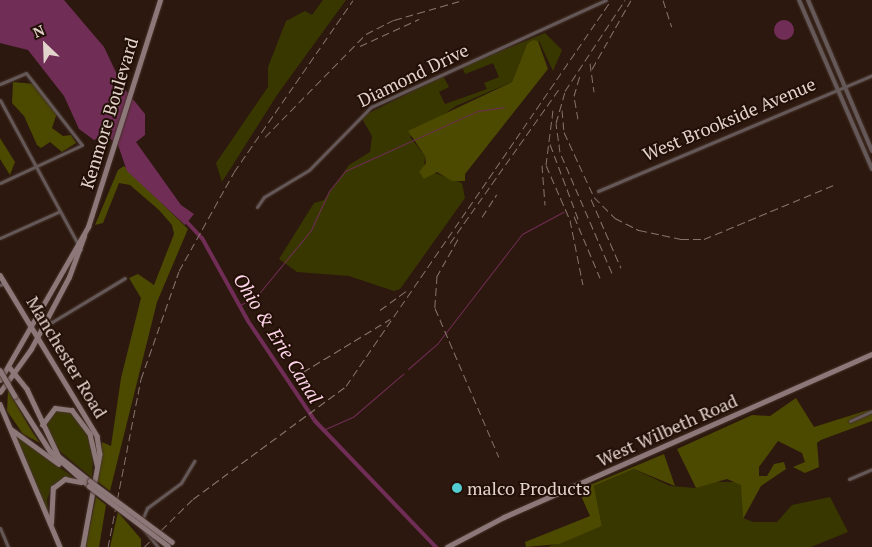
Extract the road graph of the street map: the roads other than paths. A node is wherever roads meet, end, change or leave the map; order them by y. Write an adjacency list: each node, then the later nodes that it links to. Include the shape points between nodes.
1 (160, 0): 19 (main road, Kenmore Boulevard)
2 (606, 0): 17 (street, Diamond Drive, via 371,107 309,170 264,197)
3 (800, 0): 8 (street)
4 (808, 0): 7 (street)
5 (872, 75): 7 (street, West Brookside Avenue)
6 (0, 84): 13 (street, via 22,74 46,94 82,145)
7 (844, 86): 8 (street, West Brookside Avenue); 10 (street)
8 (838, 89): 11 (street); 16 (street, West Brookside Avenue)
9 (0, 100): 13 (street)
10 (870, 142): 11 (street); 12 (street)
11 (862, 145): 14 (street)
12 (872, 151)
13 (34, 167): 15 (street); 18 (street)
14 (872, 169)
15 (0, 183)
16 (598, 191)
17 (257, 207)
18 (58, 212): 20 (street); 21 (street)
19 (85, 234): 21 (main road, Kenmore Boulevard); 22 (main road, Kenmore Boulevard)
20 (0, 238)
21 (76, 244): 22 (street); 27 (main road, Kenmore Boulevard)
22 (82, 250): 26 (main road, Kenmore Boulevard)
23 (0, 275): 25 (main road, Manchester Road)
24 (126, 278): 26 (street, via 52,322)
25 (2, 284): 27 (main road, Manchester Road)
26 (45, 321): 28 (main road, Kenmore Boulevard)
27 (33, 328): 28 (main road, Manchester Road); 30 (main road, Kenmore Boulevard)
28 (38, 336): 32 (main road, Kenmore Boulevard); 44 (main road, Manchester Road, via 92,423 100,449)
29 (872, 354): 52 (main road, West Wilbeth Road)
30 (10, 368): 32 (main road); 33 (main road, Kenmore Boulevard)
31 (0, 370): 40 (main road, bridge)
32 (17, 372): 34 (main road, Kenmore Boulevard); 38 (main road)
33 (0, 380)
34 (0, 392)
35 (0, 404): 39 (main road)
36 (872, 412): 37 (street)
37 (850, 421)
38 (42, 425): 41 (main road); 44 (main road, via 57,408 77,413 90,434)
39 (10, 428): 43 (main road); 49 (main road)
40 (40, 437): 41 (main road); 43 (main road)
41 (58, 456): 48 (main road)
42 (194, 461): 56 (street, via 181,484 143,515 142,531)
43 (66, 469): 47 (main road)
44 (98, 469): 55 (main road, Manchester Road)
45 (872, 469): 46 (street)
46 (849, 479)
47 (84, 482): 48 (main road); 49 (main road, via 65,479 53,488)
48 (90, 484): 51 (main road, bridge)
49 (51, 524): 54 (main road)
50 (0, 528): 53 (street)
51 (170, 545): 57 (main road)
52 (449, 546)
53 (8, 547)
54 (60, 547)
55 (82, 547)
56 (158, 547)
57 (176, 547)

